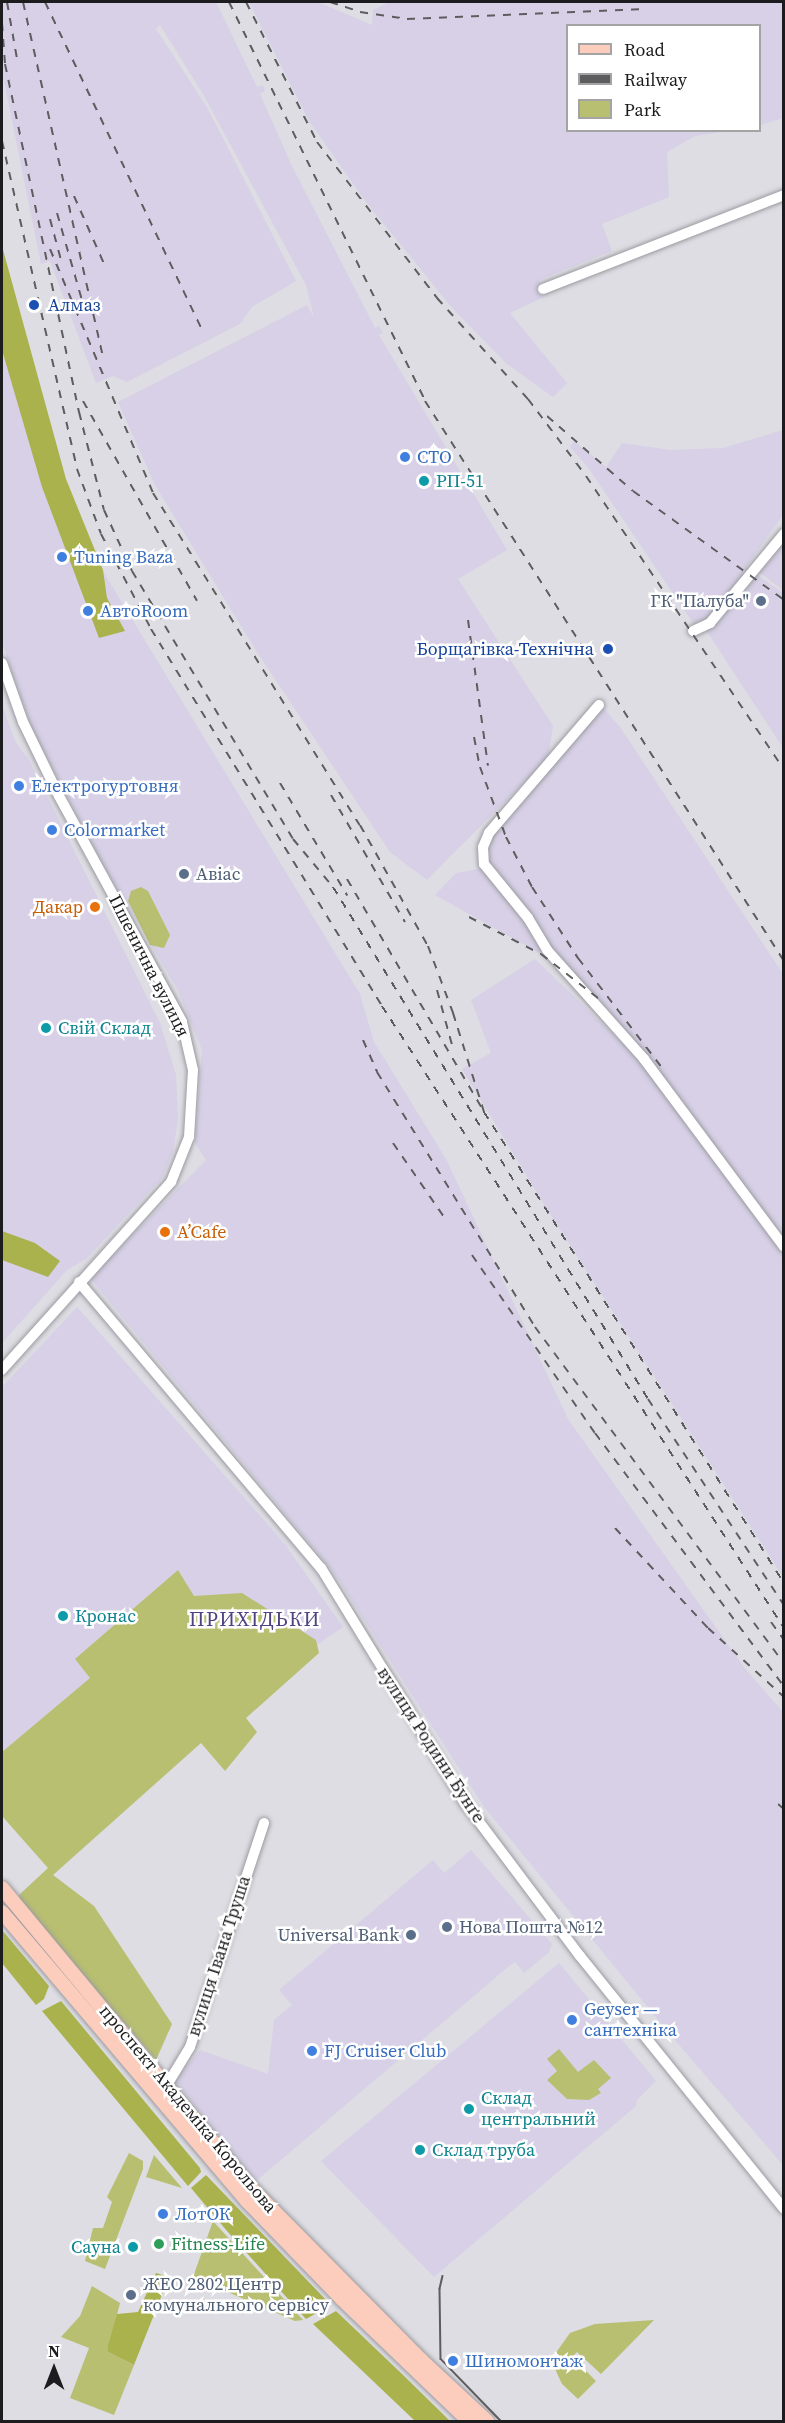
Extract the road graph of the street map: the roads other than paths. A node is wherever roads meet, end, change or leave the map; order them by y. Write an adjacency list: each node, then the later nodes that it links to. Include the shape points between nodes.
1 (783, 195): 2 (street)
2 (543, 289)
3 (783, 534): 4 (street, via 710,623)
4 (693, 631)
5 (2, 663): 8 (street, Пшенична вулиця, via 23,722 59,796 182,1022 193,1070 189,1137 171,1182)
6 (600, 705): 7 (street, via 489,833 483,847 484,864 528,918 547,950 644,1059)
7 (783, 1247)
8 (80, 1282): 9 (street, Пшенична вулиця); 14 (street, вулиця Родини Бунґе, via 321,1568 465,1803 580,1956)
9 (2, 1370)
10 (264, 1823): 13 (street, вулиця Івана Труша, via 190,2047)
11 (2, 1888): 13 (main road, проспект Академіка Корольова)
12 (2, 1912): 15 (main road, проспект Академіка Корольова, via 247,2200 342,2300)
13 (167, 2085): 16 (main road, проспект Академіка Корольова, via 252,2189 421,2360)
14 (783, 2209)
15 (470, 2421)
16 (489, 2421)

